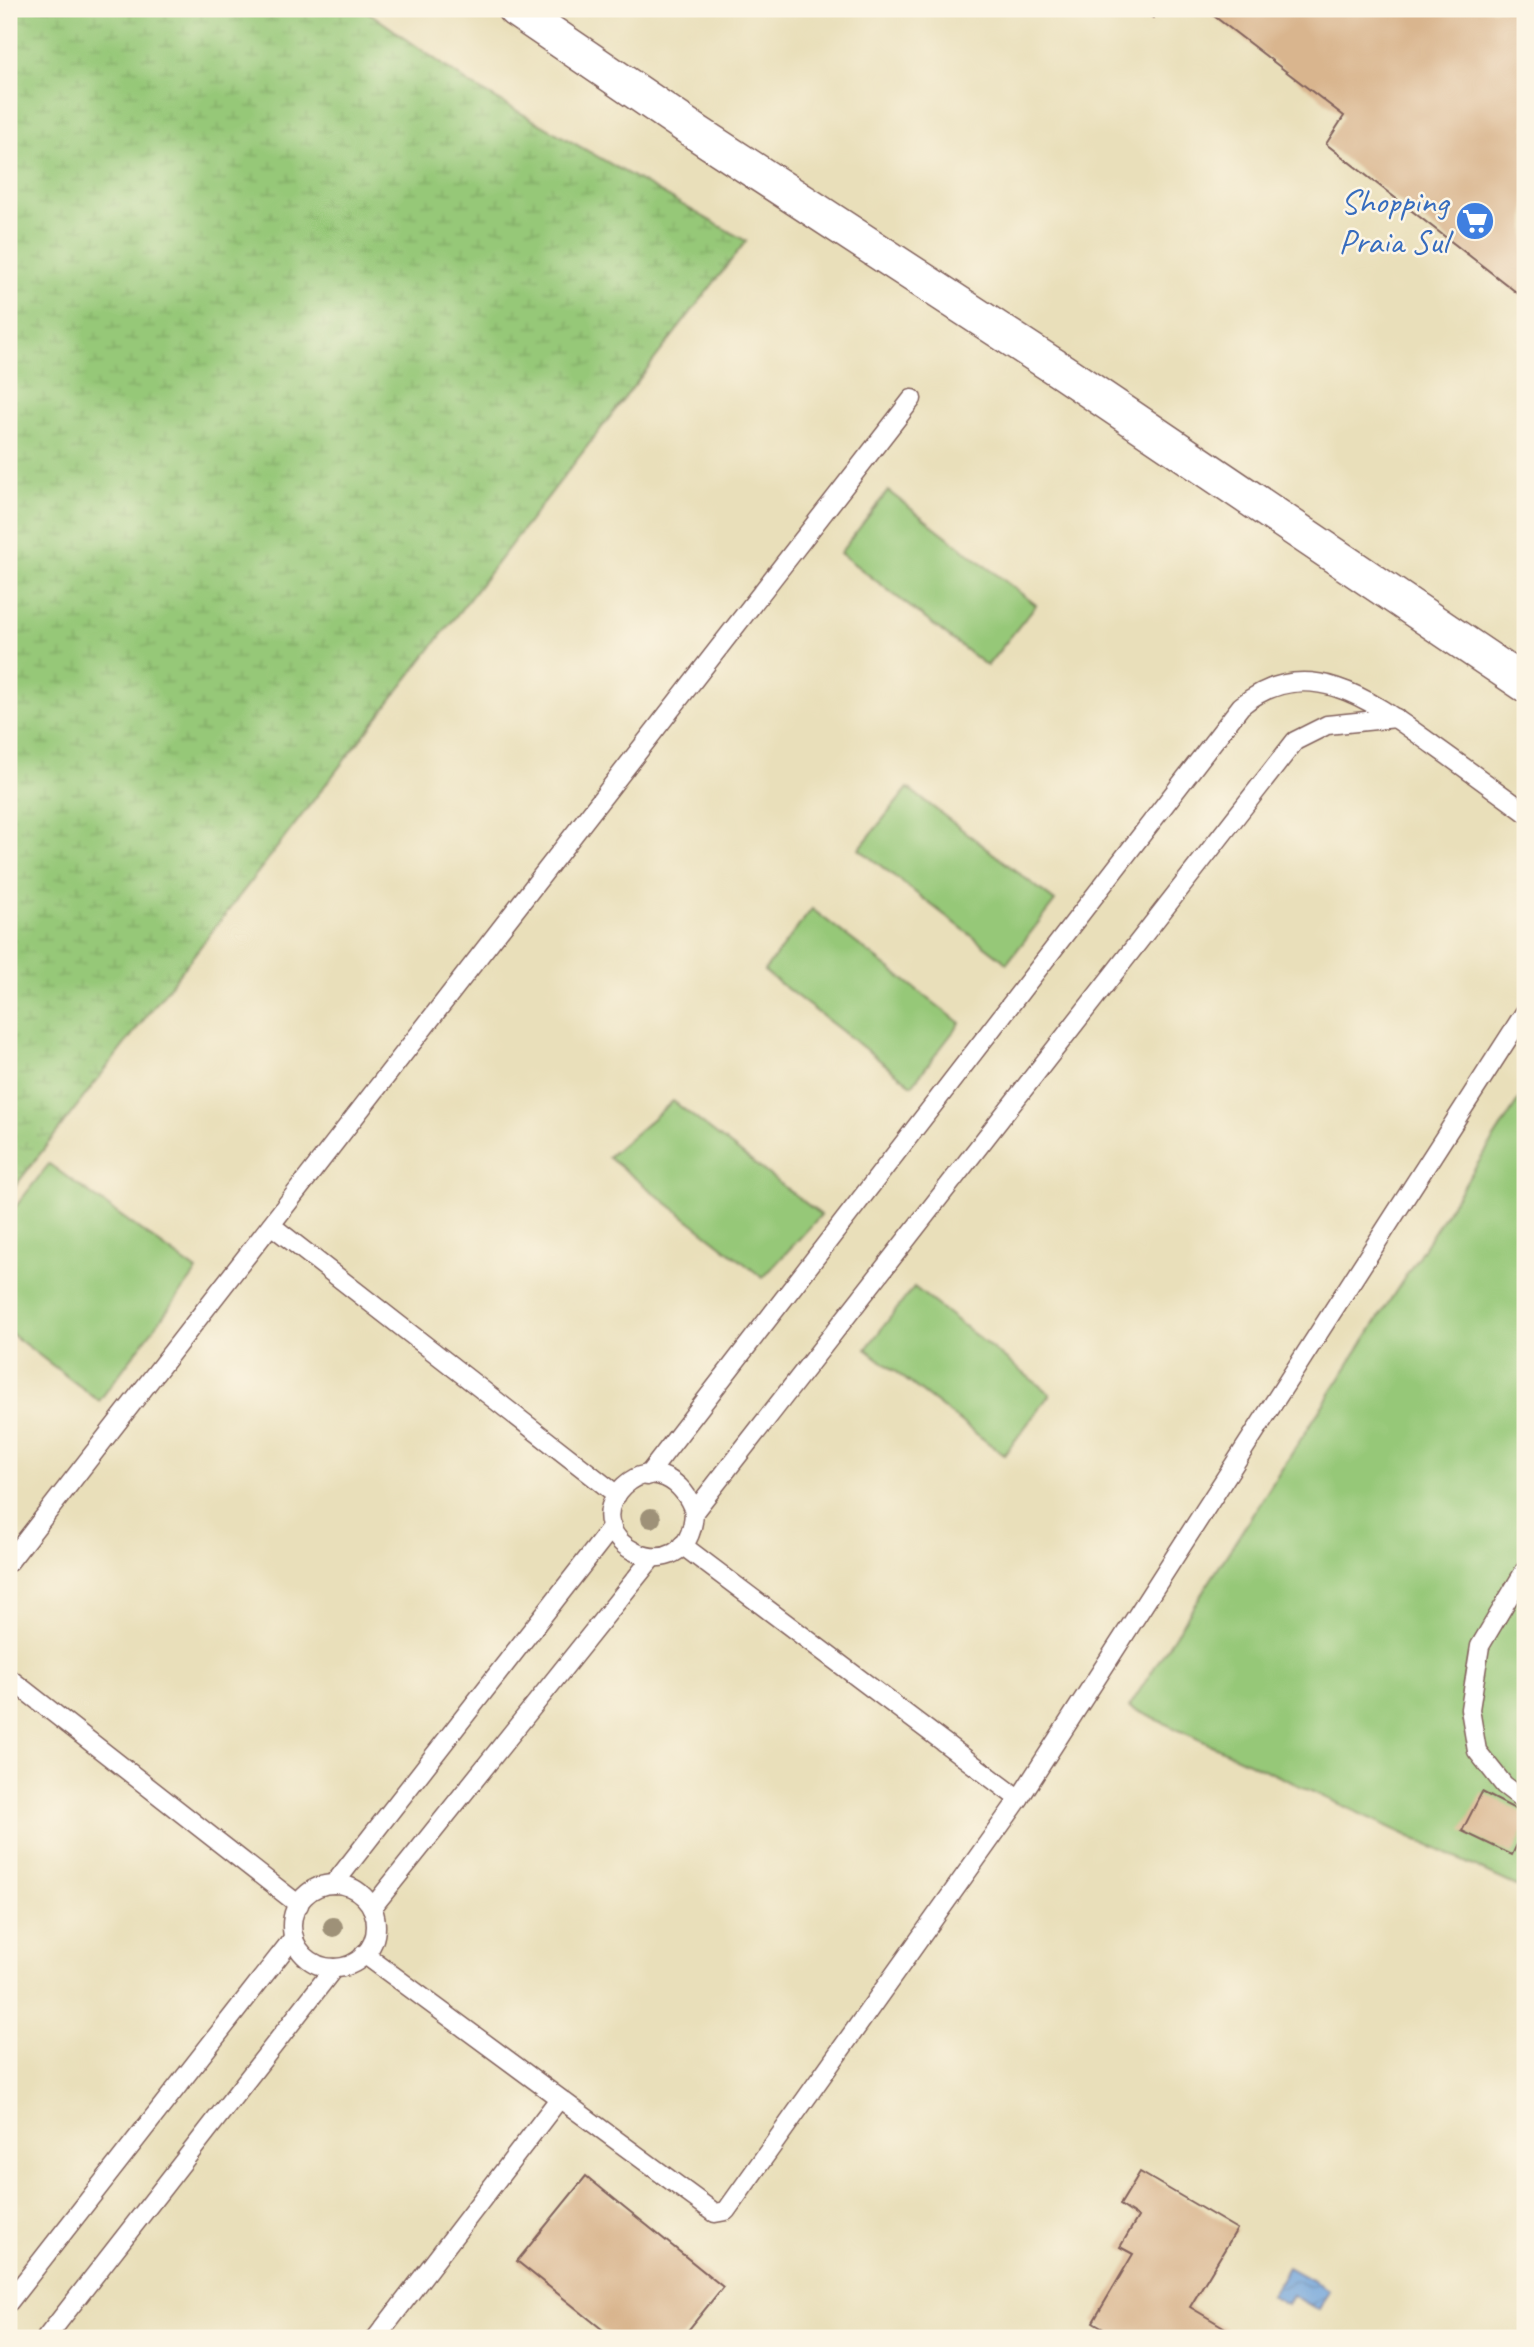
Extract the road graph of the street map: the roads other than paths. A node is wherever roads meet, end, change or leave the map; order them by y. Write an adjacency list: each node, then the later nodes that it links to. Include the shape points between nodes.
1 (515, 9): 3 (street)
2 (912, 399): 7 (lane)
3 (1525, 684)
4 (1396, 718): 5 (lane); 8 (lane, via 1353,692 1328,685 1287,683 1261,690 1241,706); 10 (lane, via 1327,725 1295,741)
5 (1525, 812)
6 (1525, 1012): 17 (lane)
7 (271, 1224): 9 (lane); 14 (lane)
8 (647, 1476): 9 (lane, via 630,1481); 10 (lane, via 657,1474 682,1486)
9 (617, 1495): 11 (lane, via 610,1514)
10 (694, 1512): 12 (lane, via 694,1526)
11 (612, 1527): 13 (lane, via 626,1549); 19 (lane)
12 (682, 1545): 13 (lane, via 666,1556); 17 (lane)
13 (652, 1558): 21 (lane)
14 (9, 1562)
15 (1525, 1570): 18 (lane, via 1479,1646 1470,1709 1477,1751 1504,1785)
16 (9, 1678): 20 (lane)
17 (1019, 1798): 25 (lane, via 726,2211 715,2213)
18 (1525, 1801)
19 (334, 1884): 20 (lane, via 312,1891); 21 (lane, via 352,1888)
20 (299, 1905): 22 (lane, via 292,1924)
21 (372, 1908): 23 (lane, via 376,1935)
22 (294, 1937): 24 (lane, via 308,1958); 26 (lane)
23 (364, 1954): 24 (lane, via 348,1966); 25 (lane)
24 (334, 1968): 27 (lane)
25 (559, 2099): 28 (lane)
26 (9, 2302)
27 (46, 2338)
28 (376, 2338)

